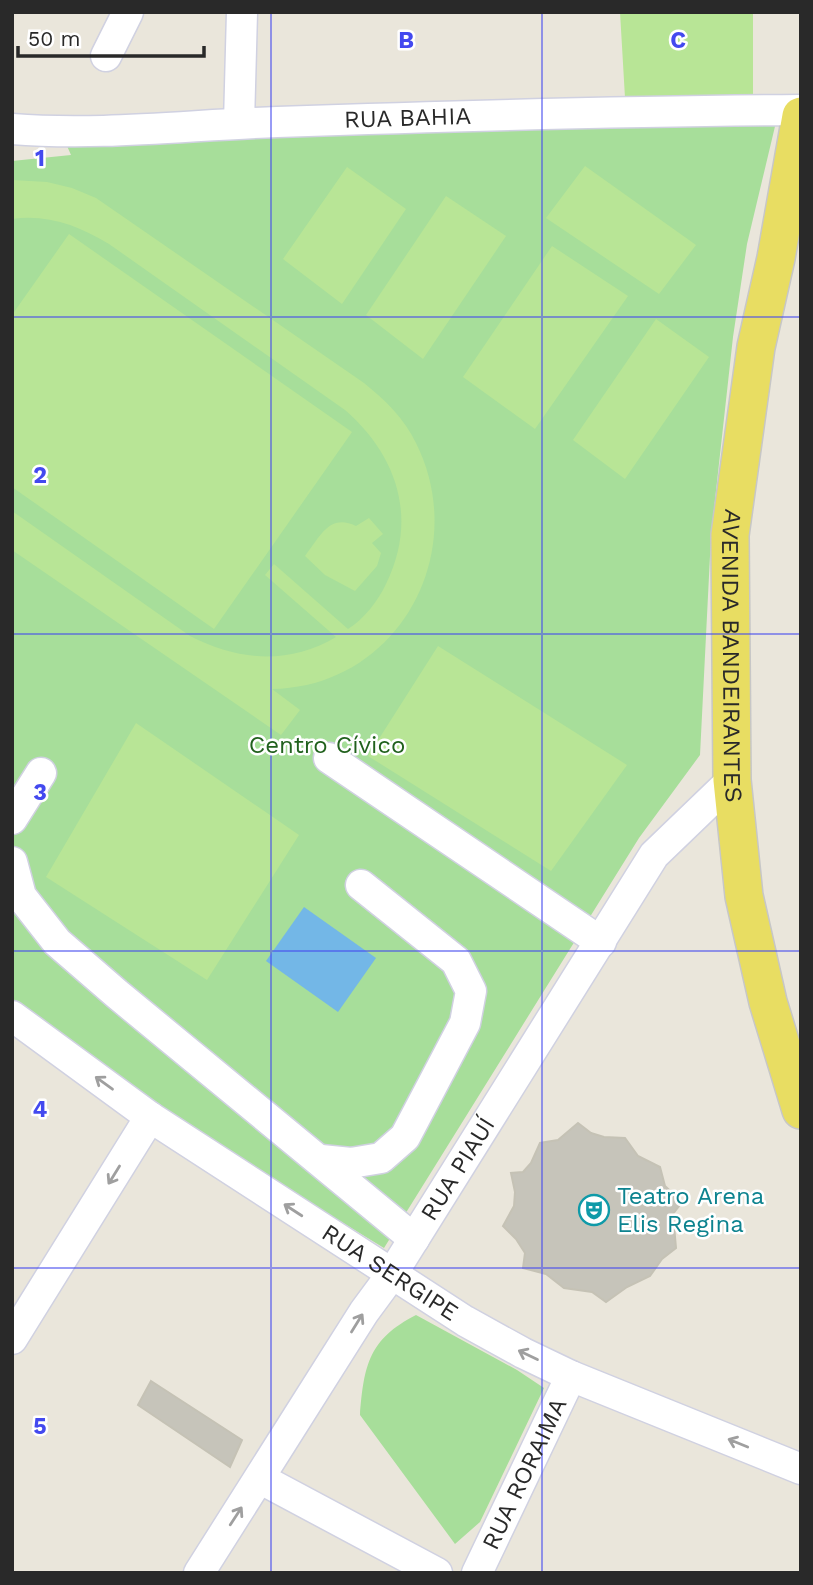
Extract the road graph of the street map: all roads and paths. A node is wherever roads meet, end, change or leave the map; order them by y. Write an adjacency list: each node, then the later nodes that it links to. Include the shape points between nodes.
1 (128, 12): 3 (street)
2 (242, 12): 6 (street)
3 (106, 56)
4 (801, 110): 6 (street, RUA BAHIA)
5 (801, 116): 9 (main road, AVENIDA BANDEIRANTES)
6 (239, 123): 7 (street, RUA BAHIA, via 61,133)
7 (12, 129)
8 (801, 215): 9 (main road)
9 (776, 258): 12 (main road, AVENIDA BANDEIRANTES, via 756,347 730,536)
10 (328, 758): 16 (street)
11 (41, 773): 13 (street)
12 (732, 779): 16 (street, RUA PIAUÍ, via 654,855); 18 (main road, AVENIDA BANDEIRANTES, via 744,896 768,1002)
13 (12, 819)
14 (12, 862): 20 (street, via 21,896 58,942)
15 (362, 885): 20 (street, via 456,961 471,991 464,1023 405,1137 381,1158 351,1163)
16 (601, 942): 21 (street, RUA PIAUÍ)
17 (12, 1016): 19 (street, RUA SERGIPE, one-way to 17)
18 (801, 1110)
19 (150, 1117): 22 (street, RUA SERGIPE, one-way to 19); 23 (street, one-way to 23)
20 (321, 1160): 21 (street)
21 (414, 1238): 22 (street, RUA PIAUÍ)
22 (392, 1274): 24 (street, RUA SERGIPE, one-way to 22, via 466,1321); 26 (street, RUA PIAUÍ, one-way to 22)
23 (12, 1339)
24 (571, 1376): 25 (street, RUA SERGIPE, one-way to 24); 29 (street, RUA RORAIMA)
25 (801, 1469)
26 (261, 1479): 27 (street, RUA PIAUÍ, one-way to 26); 28 (street)
27 (199, 1573)
28 (437, 1573)
29 (477, 1573)

